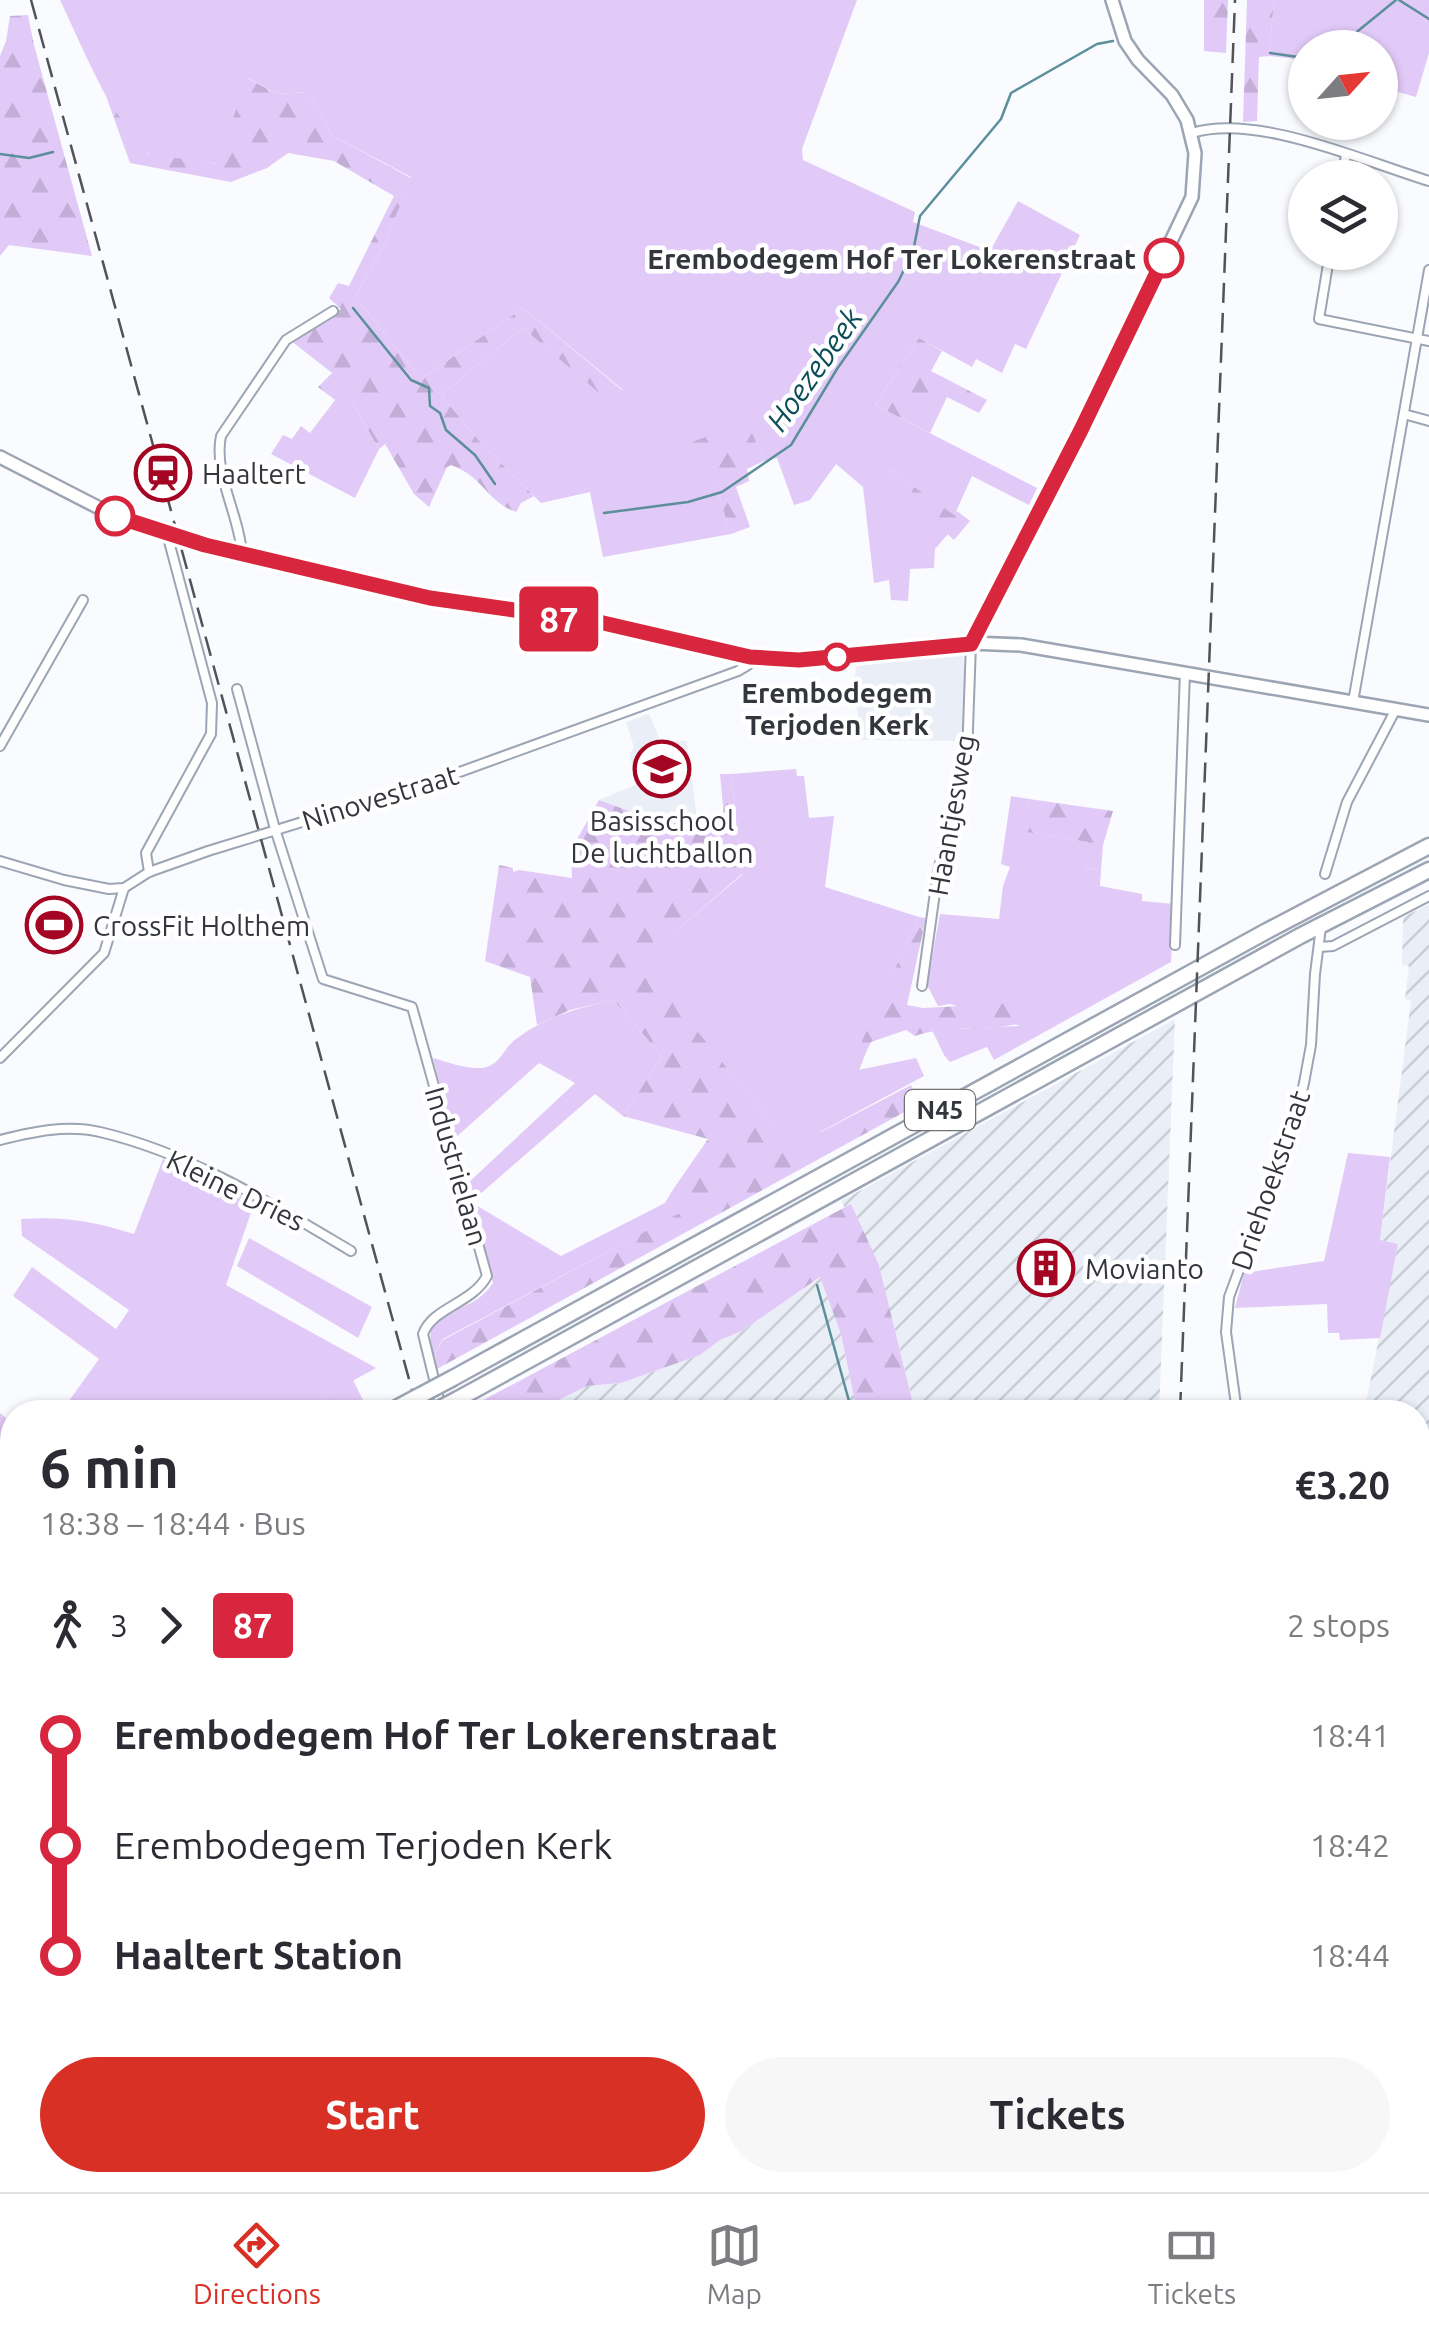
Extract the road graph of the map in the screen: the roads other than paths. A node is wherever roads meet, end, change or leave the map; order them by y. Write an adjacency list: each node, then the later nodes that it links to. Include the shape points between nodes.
1 (1112, 0): 2 (main road, via 1125,41 1172,95)
2 (1192, 133): 3 (street, via 1255,129); 18 (main road, via 1192,197)
3 (1346, 155): 4 (street); 5 (street)
4 (1345, 160)
5 (1429, 181)
6 (1327, 270): 10 (street, via 1319,319)
7 (1429, 270): 9 (street)
8 (334, 311): 16 (street, via 286,340 220,436 218,454)
9 (1425, 316): 10 (street)
10 (1416, 340): 11 (street); 12 (street)
11 (1429, 341)
12 (1404, 414): 13 (street); 22 (street)
13 (1429, 422)
14 (0, 456): 15 (main road, via 110,514)
15 (167, 534): 16 (main road); 30 (street, via 214,720 146,852)
16 (242, 554): 19 (main road, via 430,598 599,622)
17 (82, 600): 25 (street)
18 (971, 644): 19 (main road, via 799,660); 20 (main road, via 1058,650); 38 (street, Haantjesweg, via 967,757 938,871)
19 (750, 657): 26 (street, Ninovestraat, via 738,670 614,718)
20 (1185, 672): 22 (main road); 36 (street)
21 (238, 689): 26 (street)
22 (1353, 702): 23 (main road)
23 (1396, 709): 24 (main road); 31 (street, via 1347,802)
24 (1429, 715)
25 (0, 746)
26 (275, 829): 30 (street, Ninovestraat); 43 (street, Industrielaan, via 323,979 412,1007 487,1276 480,1290 427,1322 423,1334)
27 (1429, 846): 42 (highway, N45, bridge)
28 (0, 861): 32 (street)
29 (1429, 870): 34 (highway, N45)
30 (149, 872): 32 (street, Ninovestraat)
31 (1325, 874)
32 (124, 888): 39 (street, via 104,953)
33 (1429, 896): 37 (street, via 1334,946)
34 (1322, 925): 35 (highway, N45); 37 (street, Driehoekstraat)
35 (1300, 936): 37 (street); 44 (highway, N45, bridge)
36 (1175, 946)
37 (1319, 947): 45 (street, Driehoekstraat, via 1312,1045 1296,1116 1228,1297)
38 (922, 986)
39 (0, 1058)
40 (0, 1140): 41 (street, Kleine Dries, via 63,1129 98,1131 188,1162)
41 (351, 1250)
42 (411, 1400)
43 (439, 1400)
44 (456, 1400)
45 (1235, 1400)

